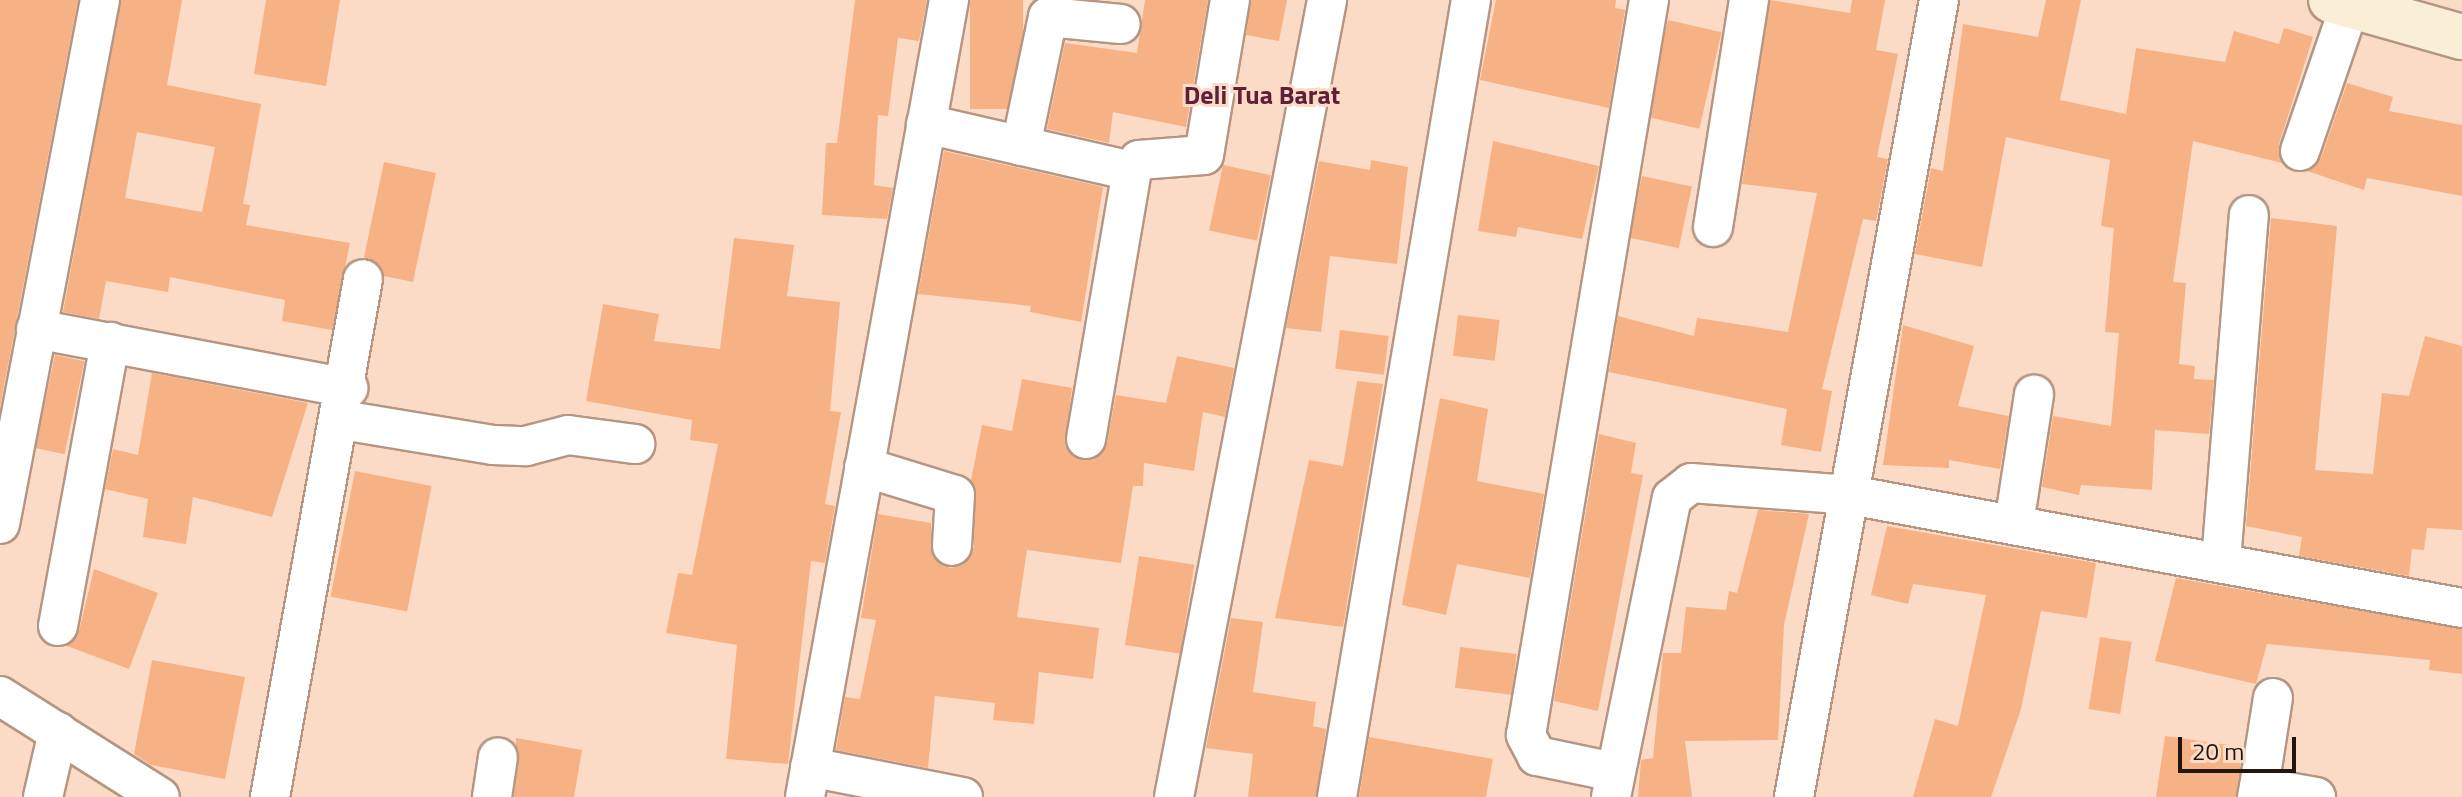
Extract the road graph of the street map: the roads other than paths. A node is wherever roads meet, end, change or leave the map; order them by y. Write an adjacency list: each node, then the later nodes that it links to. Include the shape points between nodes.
1 (100, 0): 19 (street)
2 (949, 0): 12 (street)
3 (1230, 0): 15 (street, via 1204,155 1139,160)
4 (1327, 0): 45 (street)
5 (1471, 0): 46 (street)
6 (1649, 0): 38 (street, via 1526,735 1537,756)
7 (1749, 0): 17 (street)
8 (1939, 0): 26 (street)
9 (2340, 3): 11 (main road); 14 (street)
10 (1121, 24): 13 (street, via 1048,17)
11 (2462, 37)
12 (926, 124): 13 (street); 25 (street)
13 (1021, 146): 15 (street)
14 (2300, 151)
15 (1132, 171): 23 (street)
16 (2249, 215): 30 (street)
17 (1713, 227)
18 (363, 279): 22 (street)
19 (36, 329): 20 (street); 27 (street)
20 (110, 342): 22 (street); 32 (street)
21 (2034, 395): 28 (street)
22 (345, 404): 24 (street, via 493,445 526,446 568,435); 42 (street)
23 (1086, 439)
24 (635, 444)
25 (864, 467): 29 (street, via 955,495); 37 (street)
26 (1850, 495): 28 (street); 38 (street, via 1701,480 1679,489); 47 (street)
27 (0, 524)
28 (2014, 524): 30 (street)
29 (952, 546)
30 (2221, 561): 31 (street)
31 (2462, 608)
32 (58, 626)
33 (0, 696): 35 (street)
34 (2273, 698): 39 (street)
35 (58, 732): 40 (street); 41 (street)
36 (498, 757): 43 (street)
37 (808, 782): 44 (street)
38 (1613, 785)
39 (2258, 792): 48 (street)
40 (43, 797)
41 (160, 797)
42 (270, 797)
43 (492, 797)
44 (963, 797)
45 (1174, 797)
46 (1337, 797)
47 (1794, 797)
48 (2316, 797)

